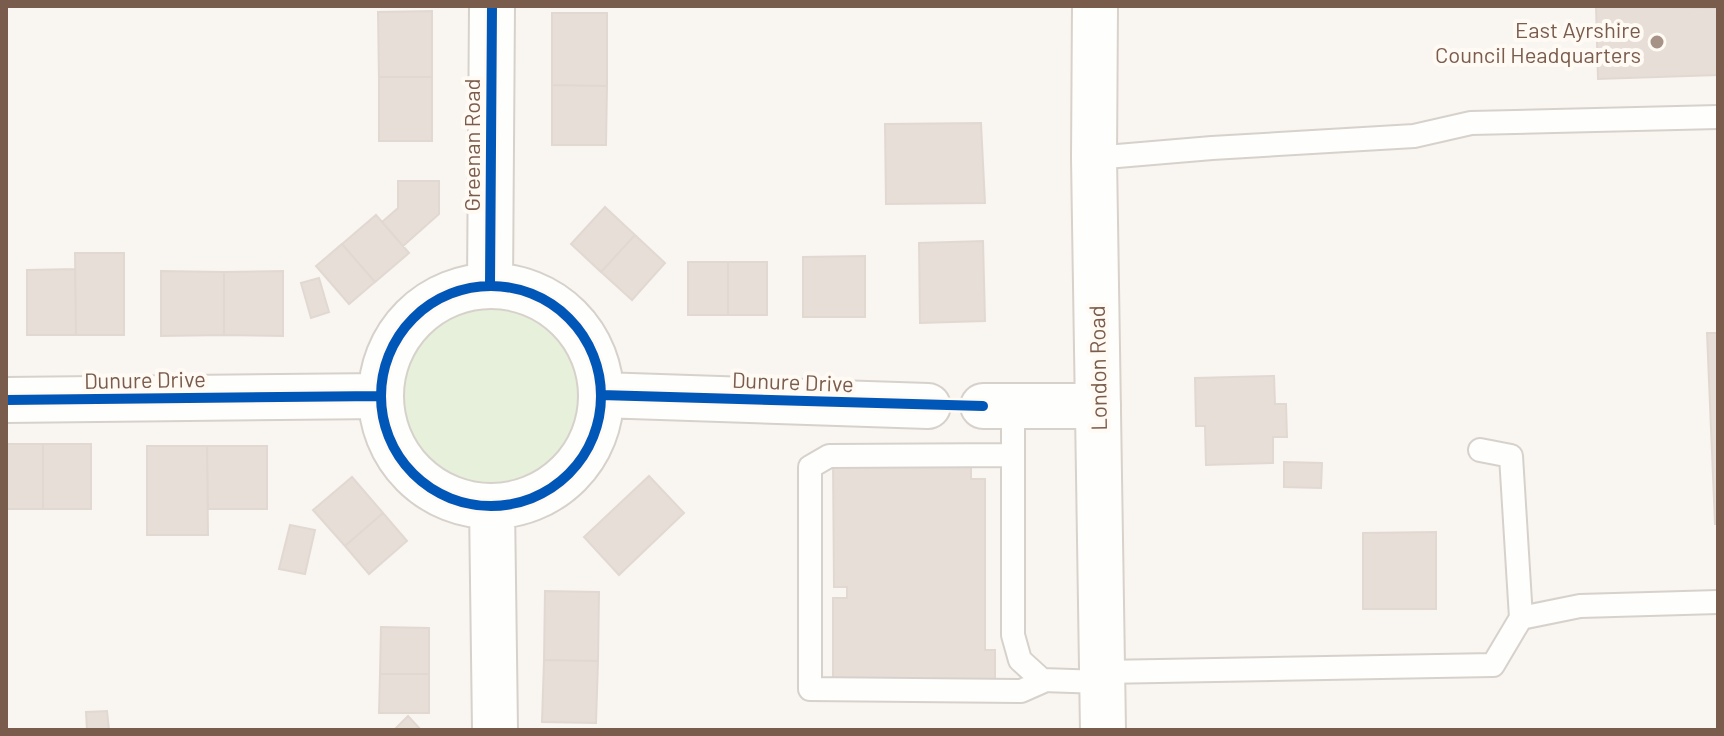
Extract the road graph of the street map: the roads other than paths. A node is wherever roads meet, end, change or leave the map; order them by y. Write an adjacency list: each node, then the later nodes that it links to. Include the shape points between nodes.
1 (492, 6): 5 (street, Greenan Road)
2 (1095, 6): 4 (street, London Road)
3 (1718, 117): 4 (lane, via 1471,123 1414,136)
4 (1094, 158): 11 (street, London Road)
5 (490, 285): 6 (street, via 524,290 555,306 580,330 595,361); 7 (street, via 456,291 425,307 401,331 385,362)
6 (601, 395): 9 (street, Dunure Drive); 14 (street, via 596,429 581,460 556,485 526,501)
7 (381, 396): 8 (street, Dunure Drive); 14 (street, via 386,431 402,461 426,486 458,501)
8 (6, 400)
9 (928, 406)
10 (998, 406): 11 (street); 13 (lane)
11 (1098, 406): 17 (street, London Road)
12 (1480, 450): 16 (lane, via 1511,456)
13 (1013, 455): 18 (lane, via 1013,635 1020,660); 18 (lane, via 829,456 810,467 810,689 1021,691)
14 (492, 506): 19 (street)
15 (1718, 602): 16 (lane, via 1580,606)
16 (1521, 618): 17 (lane, via 1493,665)
17 (1102, 677): 18 (lane); 20 (street, London Road)
18 (1046, 680)
19 (495, 730)
20 (1103, 730)

